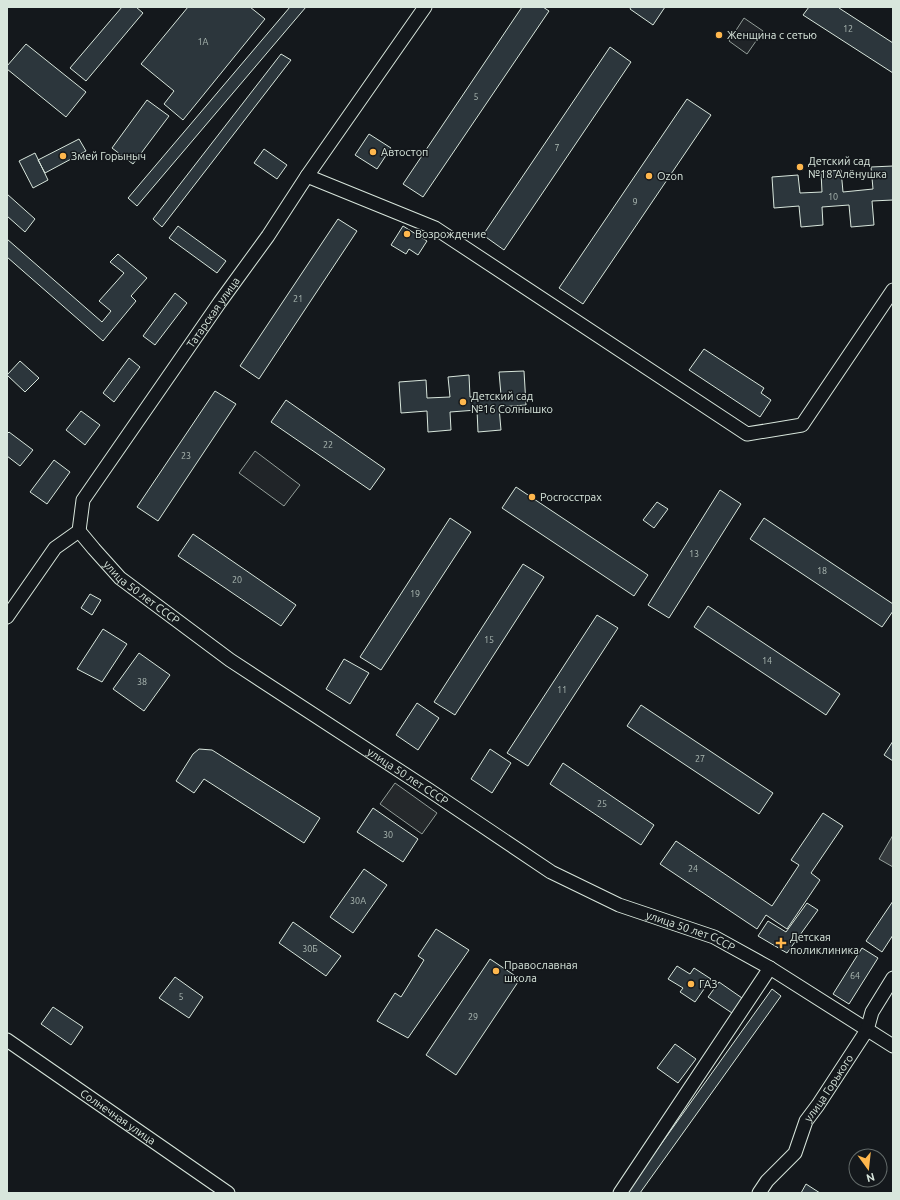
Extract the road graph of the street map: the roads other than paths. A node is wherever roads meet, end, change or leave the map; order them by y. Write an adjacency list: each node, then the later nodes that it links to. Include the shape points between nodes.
1 (425, 7): 2 (street, Татарская улица)
2 (307, 176): 3 (street, via 435,228 747,434 802,425); 4 (street, Татарская улица, via 268,236 83,500)
3 (893, 290)
4 (79, 531): 5 (street, via 55,548); 6 (street, улица 50 лет СССР, via 120,578 230,660 551,872 619,905 714,937)
5 (7, 617)
6 (770, 968): 8 (street, улица 50 лет СССР); 12 (street)
7 (893, 978): 8 (street, улица Горького, via 872,1012)
8 (867, 1030): 10 (street, улица 50 лет СССР); 13 (street, улица Горького, via 806,1121 795,1153 767,1181)
9 (7, 1040): 11 (street, Солнечная улица)
10 (893, 1046)
11 (228, 1193)
12 (620, 1193)
13 (759, 1193)

